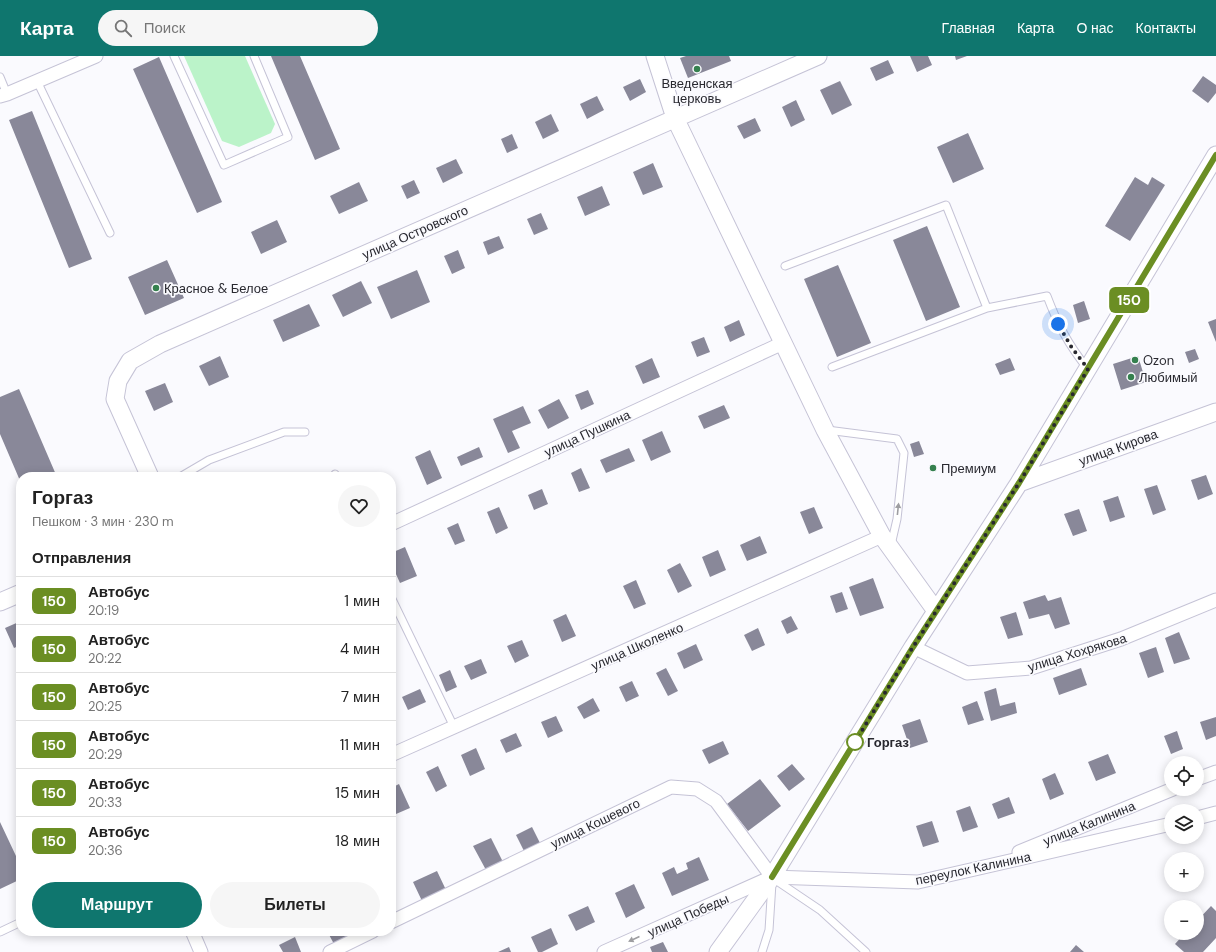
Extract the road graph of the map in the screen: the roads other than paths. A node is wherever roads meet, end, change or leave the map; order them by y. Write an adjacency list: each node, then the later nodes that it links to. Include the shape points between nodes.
1 (96, 56): 7 (street)
2 (174, 56): 3 (lane, via 224,165 288,137)
3 (254, 56)
4 (655, 56): 9 (street)
5 (818, 56): 9 (street, улица Островского)
6 (0, 77): 8 (lane)
7 (37, 81): 8 (street); 11 (lane)
8 (4, 95)
9 (675, 118): 14 (street); 20 (street, улица Островского, via 160,344 130,361 118,381 115,398)
10 (1213, 165): 16 (street)
11 (110, 233)
12 (785, 266): 13 (lane, via 946,205)
13 (987, 308): 15 (lane); 16 (lane, via 1046,296 1058,324)
14 (783, 343): 18 (street); 23 (street, улица Пушкина)
15 (832, 367)
16 (1088, 369): 22 (street)
17 (1216, 412): 22 (street, улица Кирова)
18 (825, 430): 24 (street); 24 (lane, one-way to 18, via 897,518 904,453 897,439)
19 (305, 432): 21 (lane, via 284,432 209,460)
20 (148, 472)
21 (189, 472)
22 (1019, 483): 29 (street)
23 (396, 522)
24 (886, 542): 29 (street); 31 (street, улица Школенко)
25 (16, 595): 27 (street)
26 (1216, 600): 30 (street, улица Хохрякова, via 1121,640 1031,668 967,673)
27 (0, 602)
28 (396, 607): 31 (lane)
29 (936, 611): 30 (street)
30 (913, 647): 40 (street)
31 (454, 727): 32 (street, улица Школенко)
32 (396, 753)
33 (1216, 772): 34 (street)
34 (1204, 776)
35 (1164, 793): 39 (street, улица Калинина)
36 (1216, 813): 37 (street)
37 (1204, 816)
38 (1164, 826): 39 (street, переулок Калинина)
39 (982, 867): 40 (street, переулок Калинина, via 918,882)
40 (772, 877): 41 (street, улица Кошевого, via 716,801 697,789 671,786); 48 (street, улица Победы, one-way to 48); 49 (street); 50 (lane, via 769,930); 51 (lane, via 820,910)
41 (396, 920)
42 (16, 924): 43 (lane)
43 (0, 932)
44 (194, 936): 46 (street)
45 (363, 936): 47 (street)
46 (201, 952)
47 (330, 952)
48 (604, 952)
49 (718, 952)
50 (762, 952)
51 (866, 952)

